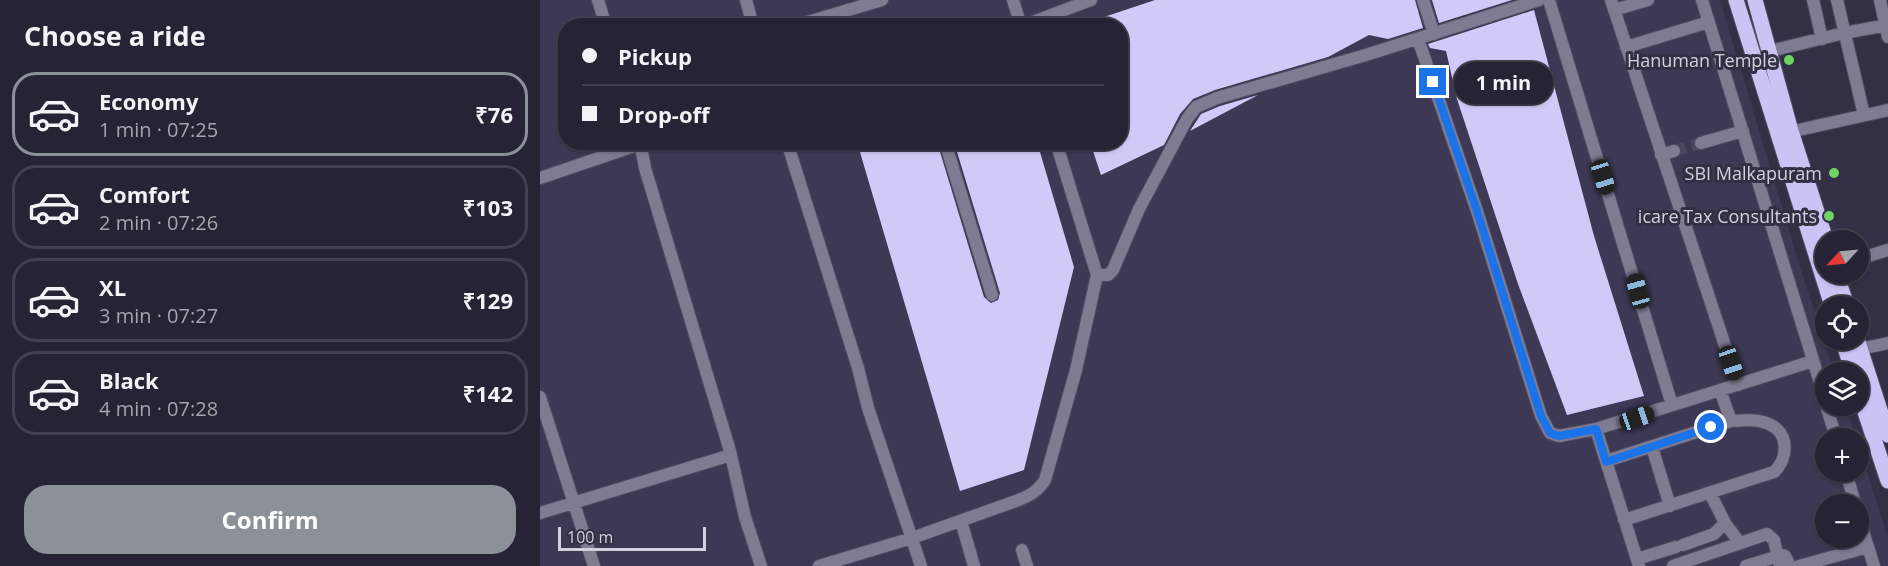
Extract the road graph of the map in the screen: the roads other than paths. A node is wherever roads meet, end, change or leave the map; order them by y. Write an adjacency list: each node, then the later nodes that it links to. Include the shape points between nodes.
1 (598, 0): 17 (street)
2 (746, 0): 18 (street)
3 (882, 0): 19 (street)
4 (1013, 0): 20 (street)
5 (1091, 0): 21 (street)
6 (1423, 0): 25 (street)
7 (1539, 0): 25 (street)
8 (1550, 0): 57 (street)
9 (1648, 0): 16 (street)
10 (1702, 0): 22 (street)
11 (1736, 0): 33 (main road)
12 (1755, 0): 29 (main road)
13 (1813, 0): 27 (street)
14 (1837, 0): 24 (street)
15 (1880, 0): 23 (street)
16 (1612, 5): 28 (street)
17 (604, 18)
18 (751, 18)
19 (822, 18)
20 (1019, 18)
21 (1043, 18)
22 (1709, 22): 28 (street); 32 (street)
23 (1887, 29): 24 (street)
24 (1844, 33): 27 (street); 31 (street)
25 (1434, 34): 26 (street)
26 (1418, 39): 46 (street, via 1196,107 1139,209 1113,270 1108,275); 60 (street, via 1545,426 1559,436)
27 (1822, 39): 29 (street)
28 (1626, 47): 41 (street)
29 (1770, 51): 33 (main road)
30 (1888, 110): 31 (street)
31 (1864, 115): 33 (street)
32 (1743, 131): 34 (street); 52 (street)
33 (1784, 133): 43 (main road); 48 (main road)
34 (1701, 143)
35 (621, 150): 42 (street)
36 (643, 150): 63 (street, via 648,179)
37 (790, 150): 73 (street)
38 (947, 150): 47 (street)
39 (1058, 150): 46 (street)
40 (1674, 151): 41 (street)
41 (1661, 155): 54 (street)
42 (540, 177)
43 (1822, 230)
44 (1888, 250): 45 (street)
45 (1869, 256)
46 (1097, 275): 71 (street, via 1076,370 1045,480 1031,495)
47 (992, 295)
48 (1829, 296)
49 (1888, 343): 50 (street)
50 (1869, 344)
51 (1861, 350): 61 (main road)
52 (1813, 361): 53 (street); 54 (street)
53 (1815, 368)
54 (1738, 384): 55 (street)
55 (1720, 390): 57 (street); 59 (street)
56 (540, 397): 67 (street)
57 (1672, 405): 60 (street)
58 (1866, 416): 65 (main road)
59 (1731, 421): 62 (street); 66 (street, via 1748,419 1771,425 1780,432 1786,445 1785,455 1773,472)
60 (1596, 429): 64 (street)
61 (1888, 435)
62 (1652, 447): 64 (street); 68 (street)
63 (731, 455): 67 (street); 81 (street)
64 (1606, 462): 70 (street)
65 (1888, 481)
66 (1710, 493): 68 (street); 72 (street)
67 (573, 503): 69 (street); 80 (street)
68 (1670, 506): 70 (street)
69 (540, 513)
70 (1624, 520): 79 (street)
71 (960, 521): 73 (street); 84 (street)
72 (1725, 523): 74 (street); 79 (street, via 1714,534)
73 (912, 538): 82 (street); 83 (street)
74 (1740, 543): 78 (street, via 1767,534 1774,540); 86 (street)
75 (1864, 548): 89 (street)
76 (1868, 548): 90 (street)
77 (1022, 550): 85 (street)
78 (1779, 561): 87 (street); 88 (street, via 1785,556)
79 (1638, 562)
80 (594, 566)
81 (761, 566)
82 (819, 566)
83 (921, 566)
84 (974, 566)
85 (1027, 566)
86 (1673, 566)
87 (1746, 566)
88 (1790, 566)
89 (1799, 566)
90 (1874, 566)

